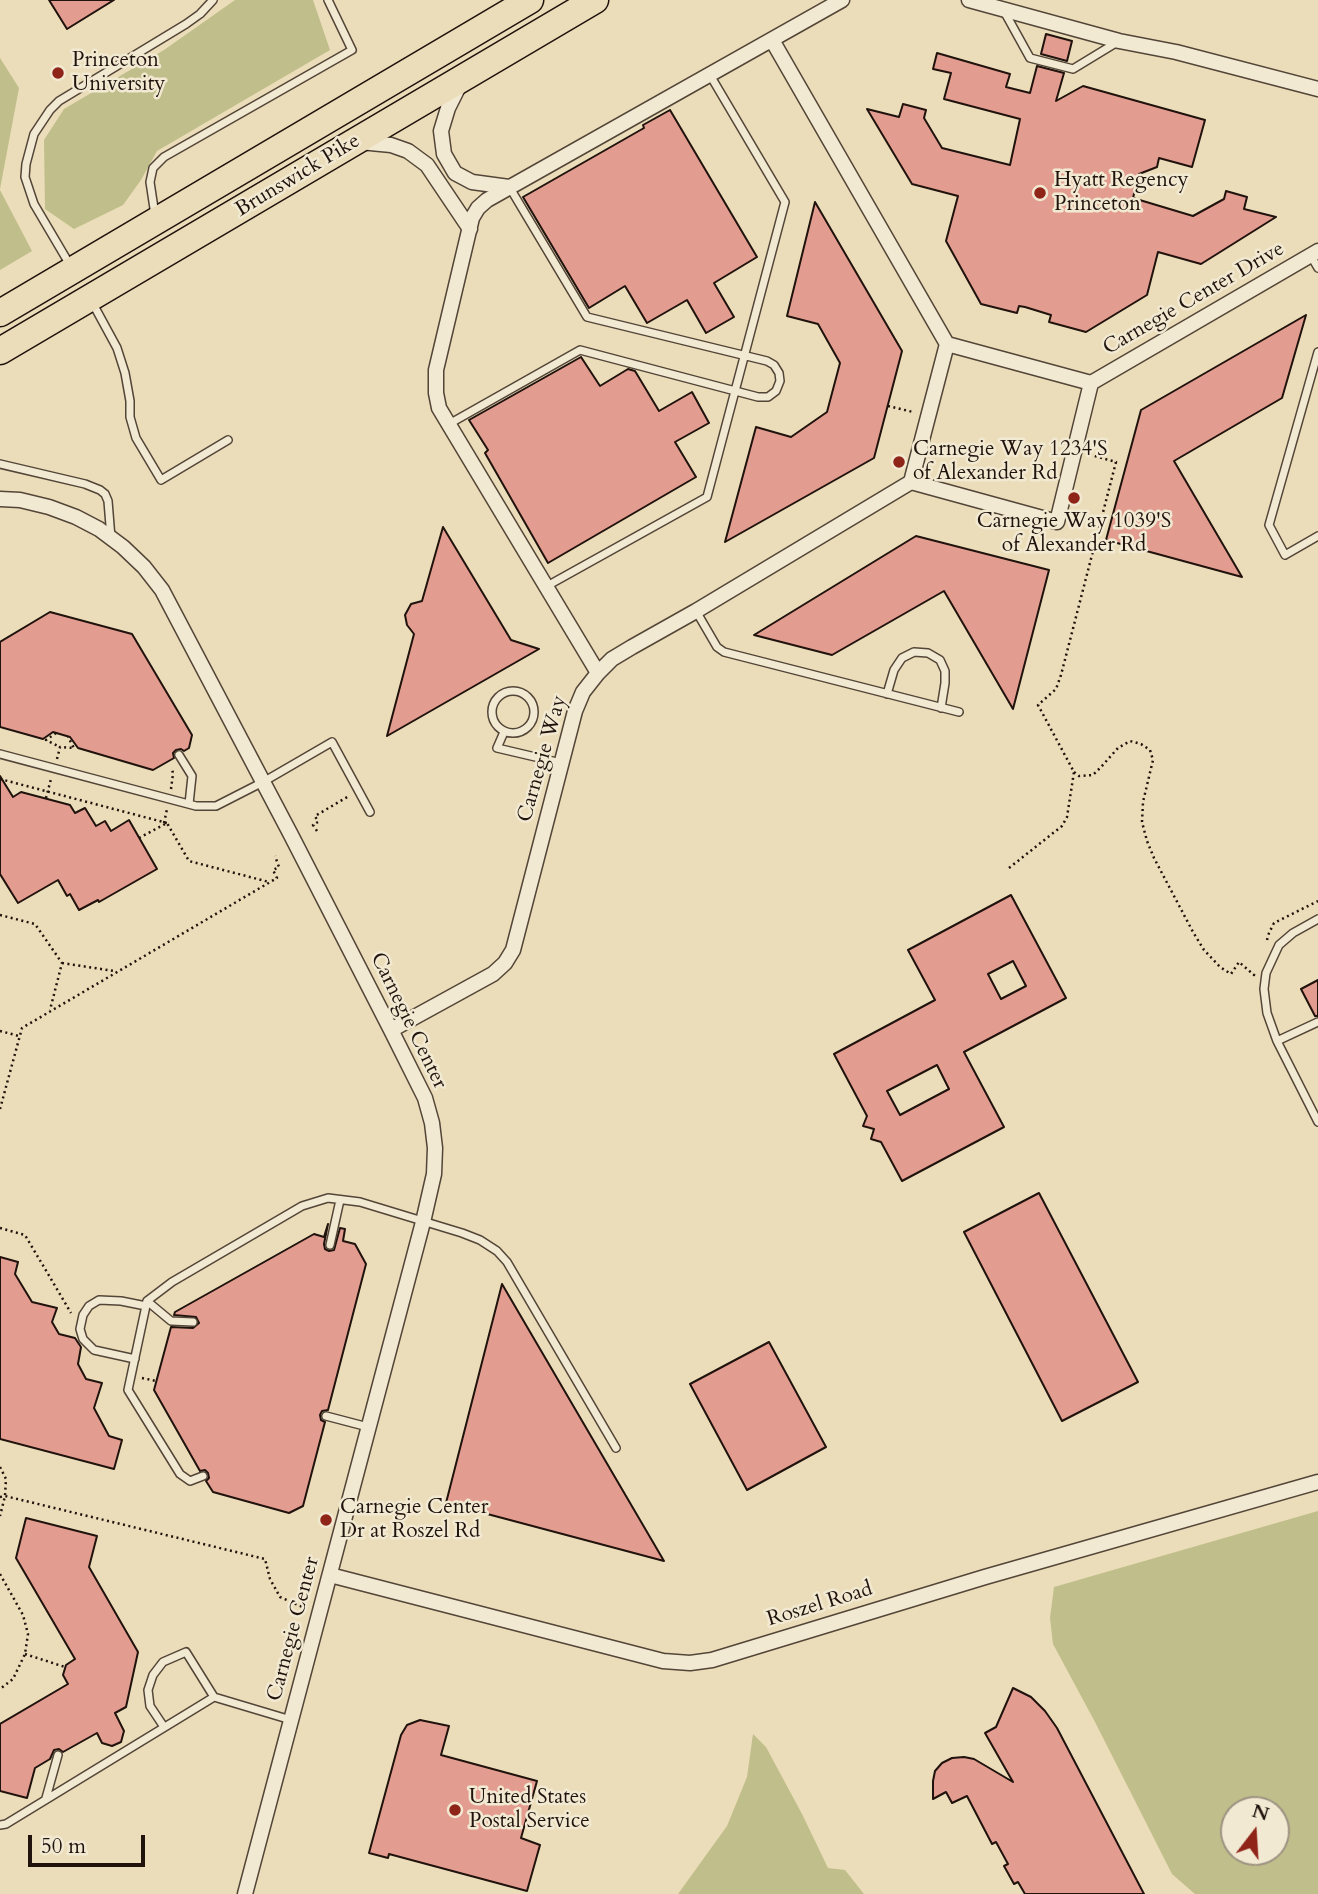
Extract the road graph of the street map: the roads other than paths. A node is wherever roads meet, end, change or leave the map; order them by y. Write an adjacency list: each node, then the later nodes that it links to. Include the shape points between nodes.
1 (214, 0): 18 (lane, via 200,15 59,101 34,134 25,177 34,204)
2 (328, 0): 15 (lane, via 352,50 164,157 153,168 150,182)
3 (530, 0): 15 (highway, Brunswick Pike)
4 (595, 0): 11 (highway, Brunswick Pike)
5 (842, 0): 8 (street)
6 (970, 0): 7 (street)
7 (1003, 9): 9 (street); 9 (lane, via 1030,58 1073,69)
8 (772, 40): 10 (street); 21 (street)
9 (1119, 41): 12 (street)
10 (710, 75): 14 (street); 24 (lane, via 785,202)
11 (464, 77): 13 (highway, Brunswick Pike); 14 (street, via 441,131 444,154 455,173 472,182)
12 (1318, 89)
13 (355, 142): 16 (street, via 408,150 427,165); 19 (highway, Brunswick Pike)
14 (509, 187): 16 (street, via 478,208); 24 (lane, via 587,317)
15 (156, 222): 18 (highway, Brunswick Pike)
16 (470, 229): 27 (street, via 436,370 439,408)
17 (1316, 258): 25 (street, Carnegie Center Drive)
18 (73, 271): 20 (highway, Brunswick Pike)
19 (90, 298): 22 (highway, Brunswick Pike); 28 (lane, via 117,348 136,438 161,480)
20 (0, 313)
21 (947, 344): 25 (street, Carnegie Center Drive); 30 (street)
22 (0, 351)
23 (1318, 352): 32 (lane, via 1269,525 1285,555)
24 (744, 356): 26 (lane); 26 (lane, via 774,365 780,381 768,397)
25 (1090, 383): 30 (street, Carnegie Center Drive, via 1057,522)
26 (735, 392): 27 (lane, via 580,350); 34 (lane, via 708,497)
27 (449, 424): 34 (street)
28 (228, 440)
29 (0, 464): 33 (lane, via 100,490 108,501)
30 (911, 482): 35 (street, Carnegie Way)
31 (0, 499): 33 (street, Carnegie Center, via 49,507)
32 (1318, 536)
33 (111, 538): 44 (street, Carnegie Center, via 162,590)
34 (546, 587): 36 (street)
35 (696, 611): 36 (street, Carnegie Way, via 612,659); 37 (lane, via 724,652)
36 (598, 673): 43 (street, Carnegie Way, via 575,711)
37 (887, 694): 38 (lane); 38 (lane, via 902,658 914,652 928,653 940,660 945,671)
38 (941, 708): 39 (lane)
39 (959, 712)
40 (504, 732): 40 (lane, via 492,715 495,701 506,692 527,696 534,708 533,721 523,731); 43 (lane, via 497,748)
41 (0, 754): 45 (lane)
42 (179, 755): 45 (lane, via 192,776)
43 (562, 763): 49 (street, Carnegie Way, via 517,939 505,963)
44 (263, 782): 45 (lane, via 216,806); 46 (lane, via 332,742); 49 (street, Carnegie Center)
45 (189, 804)
46 (370, 812)
47 (1318, 919): 50 (lane, via 1284,939 1266,973 1264,997)
48 (1318, 1022): 50 (lane)
49 (391, 1030): 53 (street, Carnegie Center, via 425,1098 432,1123 434,1174)
50 (1277, 1041): 51 (lane)
51 (1318, 1122)
52 (340, 1200): 53 (lane); 54 (lane); 55 (lane, via 328,1198 302,1206 172,1282)
53 (423, 1222): 59 (street, Carnegie Center); 60 (lane, via 480,1240 507,1262)
54 (330, 1245)
55 (147, 1304): 56 (lane, via 171,1321); 57 (lane); 57 (lane, via 100,1300 83,1315 83,1339 94,1350)
56 (193, 1322)
57 (135, 1360): 61 (lane, via 128,1390 180,1474 190,1481)
58 (326, 1416): 59 (lane)
59 (369, 1427): 63 (street, Carnegie Center)
60 (616, 1448)
61 (203, 1476)
62 (1318, 1482): 63 (street, Roszel Road, via 690,1663 663,1661)
63 (330, 1575): 65 (street, Carnegie Center)
64 (214, 1697): 65 (lane); 66 (lane); 66 (lane, via 186,1652 163,1662 148,1690 150,1706)
65 (291, 1720): 70 (street, Carnegie Center)
66 (164, 1727): 68 (lane)
67 (58, 1755): 68 (lane)
68 (46, 1799): 69 (lane)
69 (0, 1825)
70 (245, 1894)

